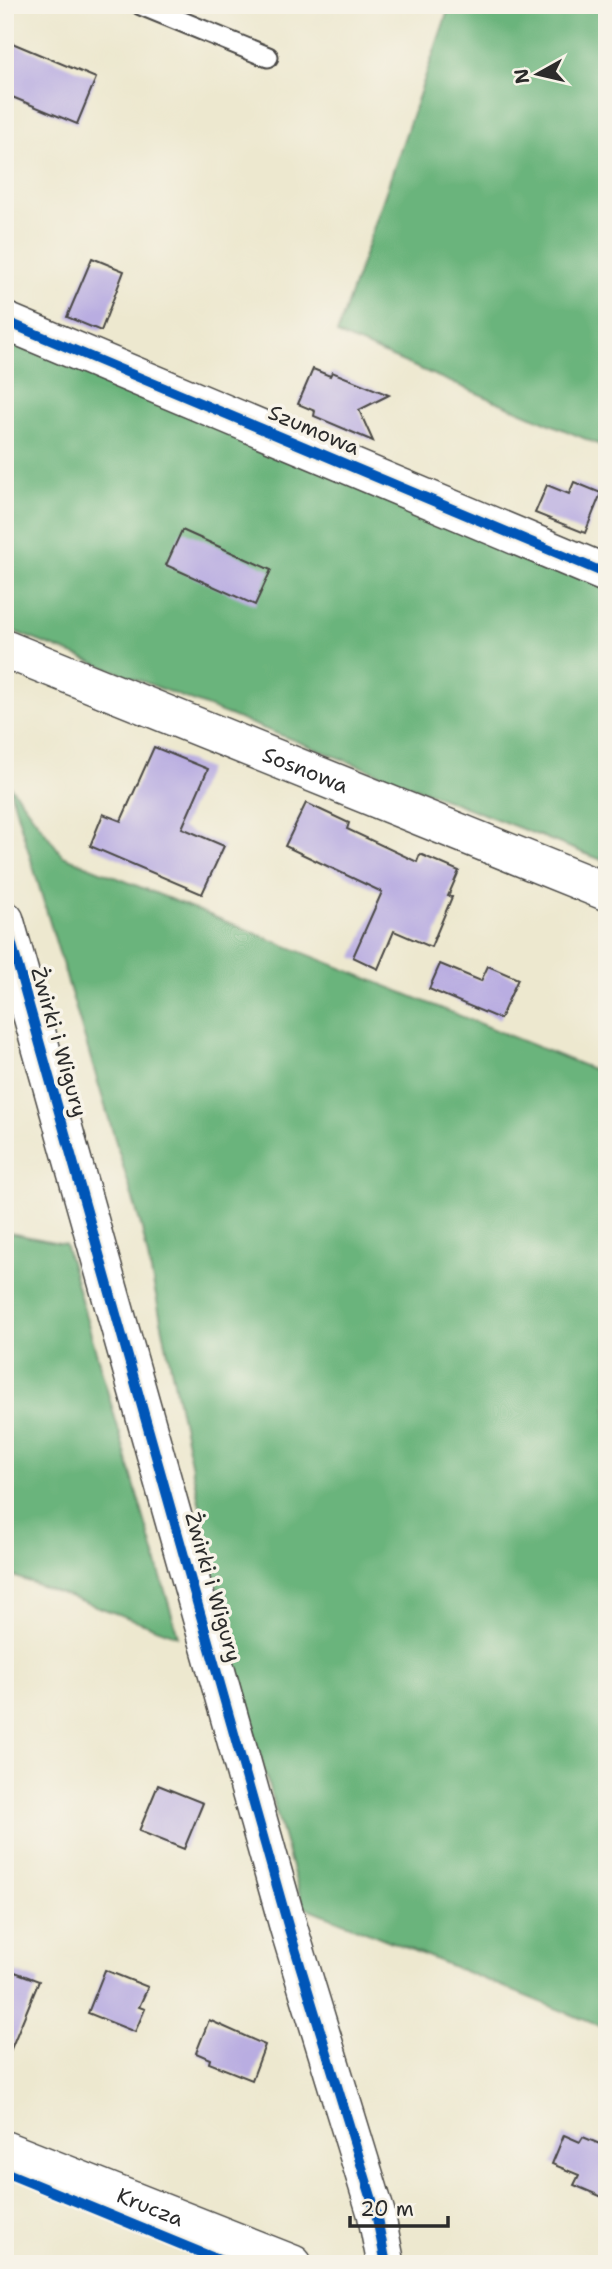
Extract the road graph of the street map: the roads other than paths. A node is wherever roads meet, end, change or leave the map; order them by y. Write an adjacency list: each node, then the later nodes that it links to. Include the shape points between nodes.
1 (141, 5): 2 (lane)
2 (268, 57)
3 (5, 321): 4 (street, Szumowa)
4 (607, 574)
5 (5, 649): 6 (street, Sosnowa)
6 (607, 892)
7 (5, 920): 10 (street, Żwirki i Wigury, via 289,1929 376,2213)
8 (5, 2150): 9 (street, Krucza)
9 (293, 2264)
10 (386, 2264)

